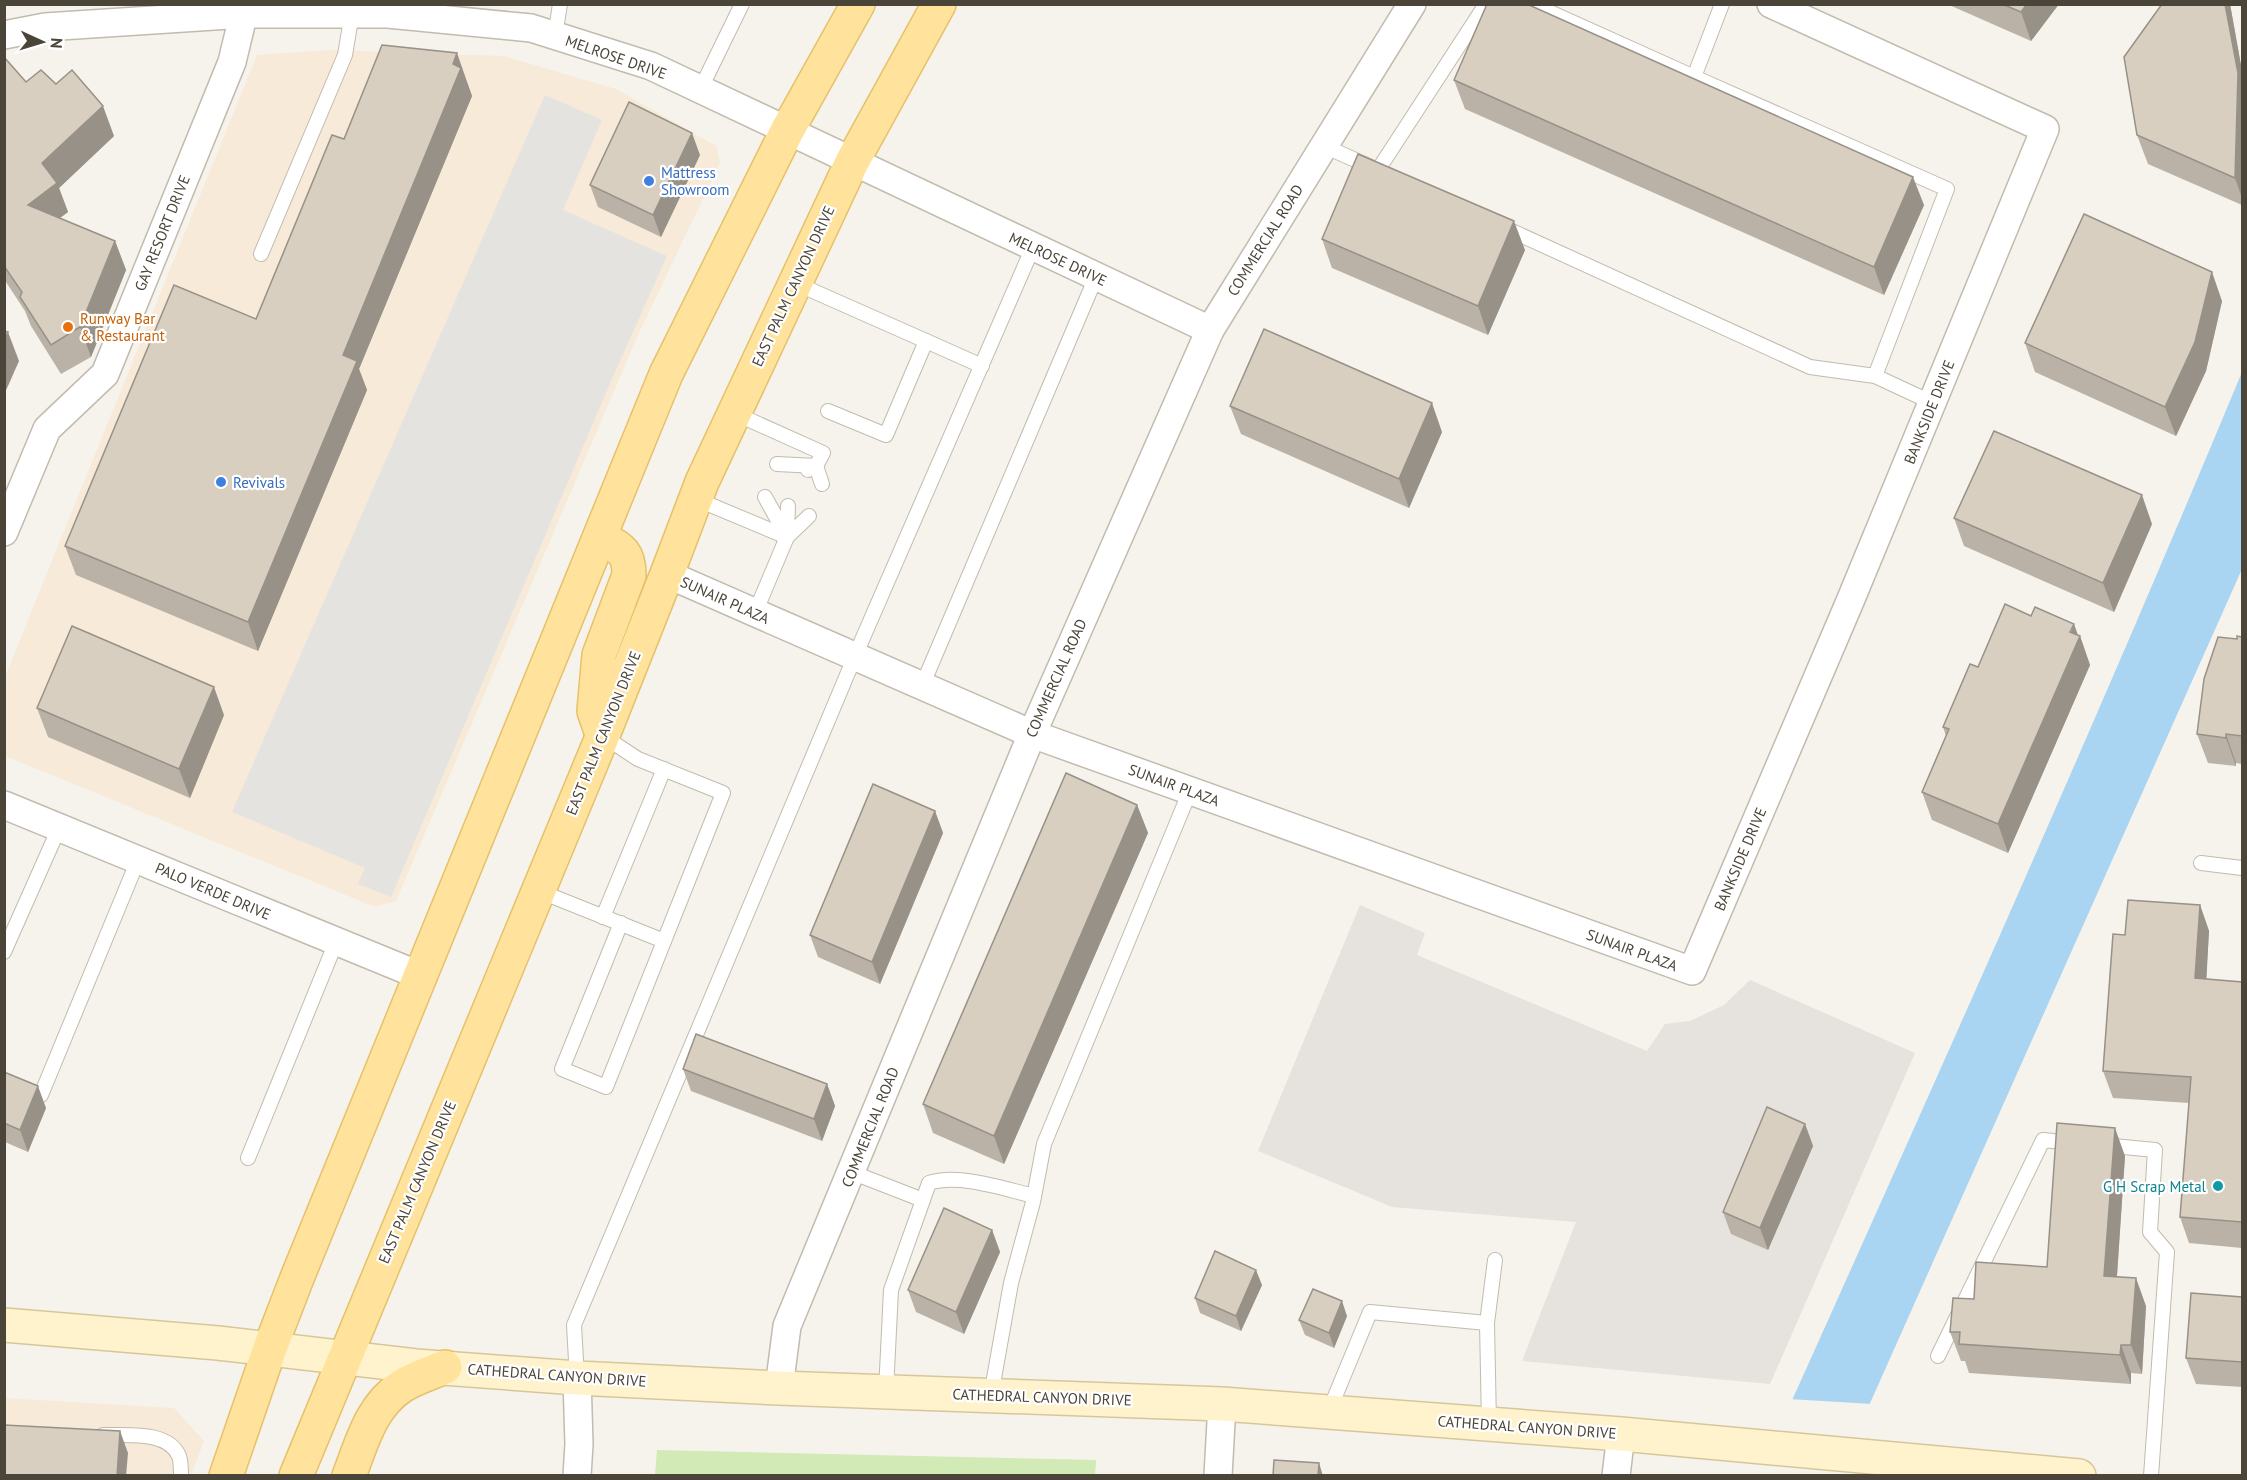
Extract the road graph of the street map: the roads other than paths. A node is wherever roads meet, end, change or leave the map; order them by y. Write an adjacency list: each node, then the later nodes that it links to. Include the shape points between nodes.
1 (560, 4): 13 (lane)
2 (742, 4): 15 (lane)
3 (858, 4): 16 (main road)
4 (939, 4): 18 (main road, EAST PALM CANYON DRIVE)
5 (1412, 4): 17 (street, COMMERCIAL ROAD)
6 (1486, 4): 17 (lane, via 1384,173)
7 (1532, 4): 14 (lane)
8 (1722, 4): 14 (lane)
9 (1771, 4): 28 (street, BANKSIDE DRIVE, via 2045,129)
10 (245, 9): 11 (street, MELROSE DRIVE); 12 (street, MELROSE DRIVE); 39 (street, GAY RESORT DRIVE, via 232,62 105,374 47,429)
11 (352, 13): 13 (street, MELROSE DRIVE, via 531,28); 21 (lane, via 345,55)
12 (4, 34)
13 (555, 36): 15 (street, MELROSE DRIVE, via 651,66)
14 (1694, 77): 27 (lane, via 1947,189)
15 (700, 90): 16 (street, MELROSE DRIVE)
16 (787, 131): 18 (street, MELROSE DRIVE); 40 (main road, via 666,374)
17 (1324, 146): 24 (street, COMMERCIAL ROAD)
18 (852, 162): 20 (street, MELROSE DRIVE); 23 (main road, EAST PALM CANYON DRIVE)
19 (1486, 219): 27 (lane, via 1810,367)
20 (1033, 247): 22 (street, MELROSE DRIVE); 26 (lane)
21 (261, 254)
22 (1096, 277): 24 (street, MELROSE DRIVE); 45 (lane)
23 (795, 283): 25 (lane); 30 (main road, EAST PALM CANYON DRIVE)
24 (1210, 330): 46 (street, COMMERCIAL ROAD)
25 (926, 341): 26 (lane); 29 (lane, via 886,435)
26 (982, 366): 44 (lane)
27 (1875, 376): 28 (lane)
28 (1933, 403): 61 (street, BANKSIDE DRIVE)
29 (828, 411)
30 (734, 413): 32 (lane, via 823,453); 36 (main road, EAST PALM CANYON DRIVE)
31 (777, 464): 32 (lane)
32 (816, 466): 33 (lane); 34 (lane)
33 (801, 474)
34 (822, 484)
35 (765, 497): 41 (lane)
36 (696, 499): 41 (lane); 42 (main road, EAST PALM CANYON DRIVE)
37 (788, 506): 41 (lane)
38 (809, 516): 41 (lane)
39 (4, 532)
40 (600, 537): 47 (main road, via 623,551 629,561 629,575 599,655 594,711); 62 (main road)
41 (787, 537): 43 (lane)
42 (667, 574): 43 (street, SUNAIR PLAZA); 47 (main road, EAST PALM CANYON DRIVE)
43 (755, 613): 44 (street, SUNAIR PLAZA)
44 (855, 656): 45 (street, SUNAIR PLAZA); 75 (lane, via 574,1325)
45 (922, 686): 46 (street, SUNAIR PLAZA)
46 (1032, 734): 49 (street, SUNAIR PLAZA); 65 (street, COMMERCIAL ROAD)
47 (603, 735): 48 (lane, via 638,759); 55 (main road, EAST PALM CANYON DRIVE)
48 (664, 769): 56 (lane); 58 (lane, via 723,793)
49 (1190, 791): 61 (street, SUNAIR PLAZA); 66 (lane, via 1044,1144)
50 (4, 805): 51 (street, PALO VERDE DRIVE)
51 (59, 828): 52 (street, PALO VERDE DRIVE); 60 (lane)
52 (138, 860): 59 (street, PALO VERDE DRIVE); 63 (lane, via 41,1095)
53 (2201, 863): 54 (lane)
54 (2242, 867)
55 (539, 891): 56 (lane); 73 (main road, EAST PALM CANYON DRIVE)
56 (603, 916): 57 (lane)
57 (621, 923): 58 (lane); 58 (lane, via 562,1069 606,1087)
58 (664, 940)
59 (336, 942): 62 (street, PALO VERDE DRIVE); 64 (lane)
60 (4, 952)
61 (1692, 971)
62 (422, 976): 71 (main road)
63 (4, 1082)
64 (248, 1158)
65 (851, 1172): 67 (lane); 76 (street, COMMERCIAL ROAD, via 787,1326)
66 (1034, 1196): 67 (lane, via 991,1185 940,1179 929,1183); 78 (lane, via 1011,1283)
67 (923, 1200): 77 (lane, via 891,1290)
68 (1495, 1260): 69 (lane)
69 (1487, 1323): 80 (lane, via 1370,1311); 81 (lane)
70 (4, 1325): 71 (street, CATHEDRAL CANYON DRIVE)
71 (270, 1348): 73 (street, CATHEDRAL CANYON DRIVE); 86 (main road)
72 (1938, 1356): 93 (lane, via 2043,1140 2155,1150 2150,1232 2167,1252)
73 (344, 1357): 74 (street, CATHEDRAL CANYON DRIVE); 87 (main road, EAST PALM CANYON DRIVE)
74 (445, 1367): 75 (street, CATHEDRAL CANYON DRIVE); 88 (main road, via 403,1385 379,1406)
75 (577, 1378): 76 (street, CATHEDRAL CANYON DRIVE); 89 (street)
76 (779, 1388): 77 (street, CATHEDRAL CANYON DRIVE)
77 (886, 1391): 78 (street, CATHEDRAL CANYON DRIVE)
78 (991, 1395): 79 (street, CATHEDRAL CANYON DRIVE)
79 (1222, 1404): 80 (street, CATHEDRAL CANYON DRIVE); 90 (street)
80 (1329, 1412): 81 (street, CATHEDRAL CANYON DRIVE)
81 (1489, 1424): 83 (street, CATHEDRAL CANYON DRIVE)
82 (87, 1434): 85 (lane, via 158,1438 180,1457)
83 (1620, 1434): 84 (street, CATHEDRAL CANYON DRIVE); 91 (street)
84 (2010, 1473): 92 (street, CATHEDRAL CANYON DRIVE)
85 (181, 1476)
86 (226, 1476)
87 (296, 1476)
88 (349, 1476)
89 (577, 1476)
90 (1218, 1476)
91 (1616, 1476)
92 (2079, 1476)
93 (2151, 1476)

